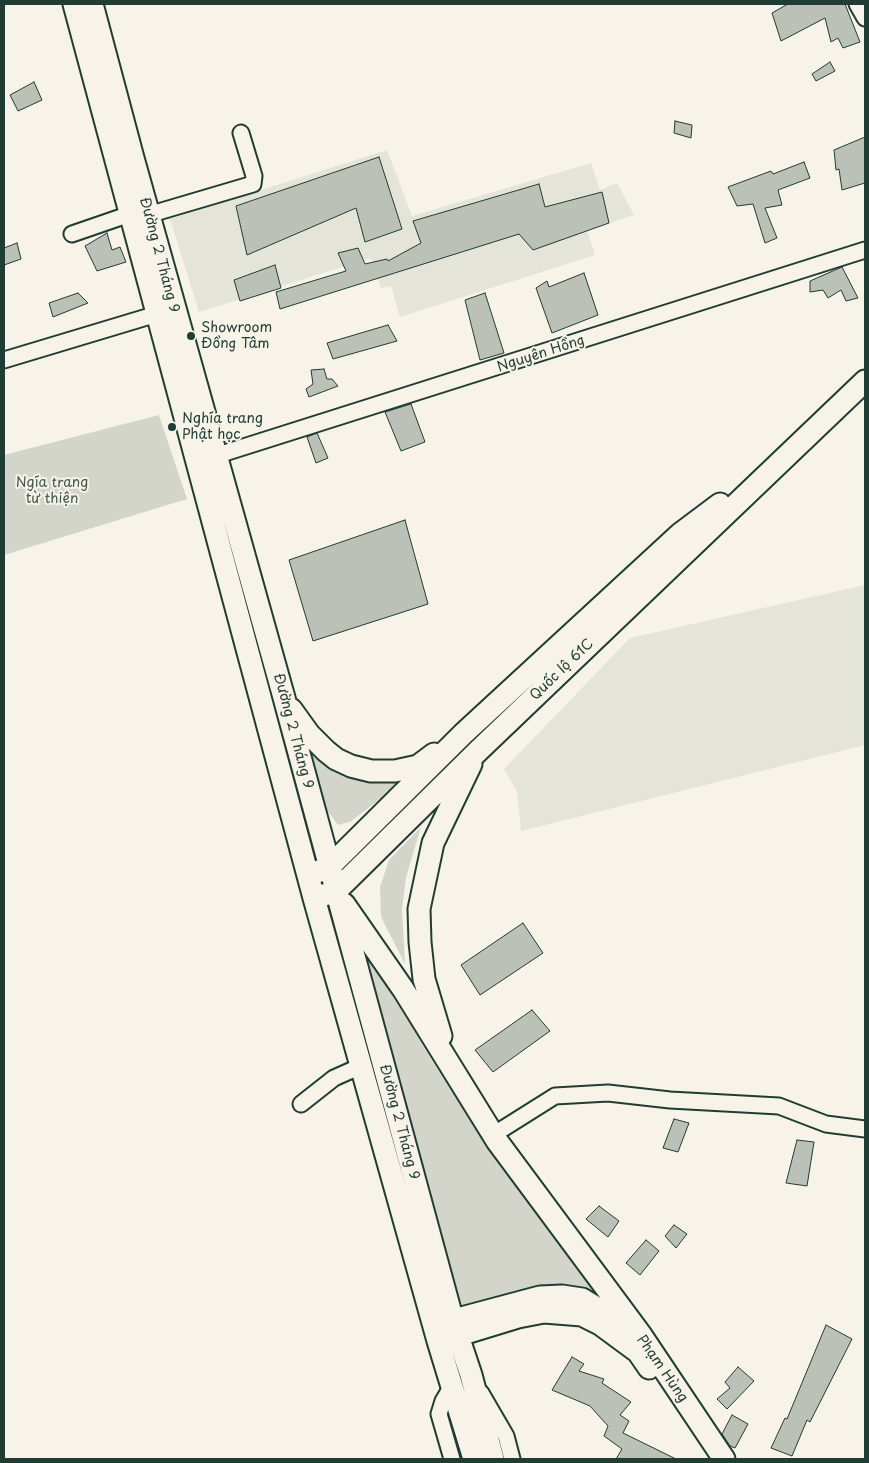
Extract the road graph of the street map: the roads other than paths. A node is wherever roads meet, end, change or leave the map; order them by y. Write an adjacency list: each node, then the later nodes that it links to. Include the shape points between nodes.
1 (74, 4): 6 (highway, Đường 2 Tháng 9)
2 (92, 4): 6 (highway, Đường 2 Tháng 9)
3 (857, 4): 4 (street)
4 (865, 18)
5 (241, 133): 6 (street, via 254,176 252,184)
6 (139, 214): 7 (street); 9 (highway, Đường 2 Tháng 9); 13 (highway, Đường 2 Tháng 9)
7 (72, 234)
8 (865, 250): 13 (street, Nguyên Hồng)
9 (157, 314): 10 (street); 18 (highway, Đường 2 Tháng 9)
10 (4, 360)
11 (865, 381): 12 (highway, Quốc lộ 61C)
12 (790, 450): 15 (highway, Quốc lộ 61C, via 680,534); 16 (highway, Quốc lộ 61C)
13 (215, 456): 14 (highway, Đường 2 Tháng 9)
14 (283, 694): 15 (highway, via 309,734 326,751 351,766 371,771 395,771 418,766); 17 (highway, Đường 2 Tháng 9)
15 (463, 734): 17 (highway, Quốc lộ 61C)
16 (478, 751): 19 (highway, Quốc lộ 61C); 21 (highway, via 433,843 420,909 424,979)
17 (329, 867): 18 (highway); 19 (highway, Đường 2 Tháng 9)
18 (308, 875): 20 (highway, Đường 2 Tháng 9)
19 (336, 891): 20 (highway); 21 (highway, via 403,989); 26 (highway, Đường 2 Tháng 9)
20 (314, 898): 22 (highway, Đường 2 Tháng 9)
21 (449, 1065): 25 (highway)
22 (361, 1066): 23 (street, via 334,1078); 26 (highway, Đường 2 Tháng 9)
23 (301, 1104)
24 (865, 1129): 25 (street, via 826,1124 779,1106 608,1093 556,1096)
25 (493, 1135): 27 (highway)
26 (446, 1330): 27 (highway, Phạm Hùng, via 540,1297 562,1296 582,1299); 28 (highway, Đường 2 Tháng 9); 33 (highway, Phạm Hùng, via 544,1312 582,1315 638,1352)
27 (641, 1335): 34 (highway, Phạm Hùng)
28 (462, 1380): 29 (street, via 443,1401 439,1414); 30 (highway, Đường 2 Tháng 9); 31 (highway, Đường 2 Tháng 9); 32 (street, via 506,1436)
29 (452, 1459)
30 (474, 1459)
31 (493, 1459)
32 (512, 1459)
33 (711, 1459)
34 (724, 1459)

